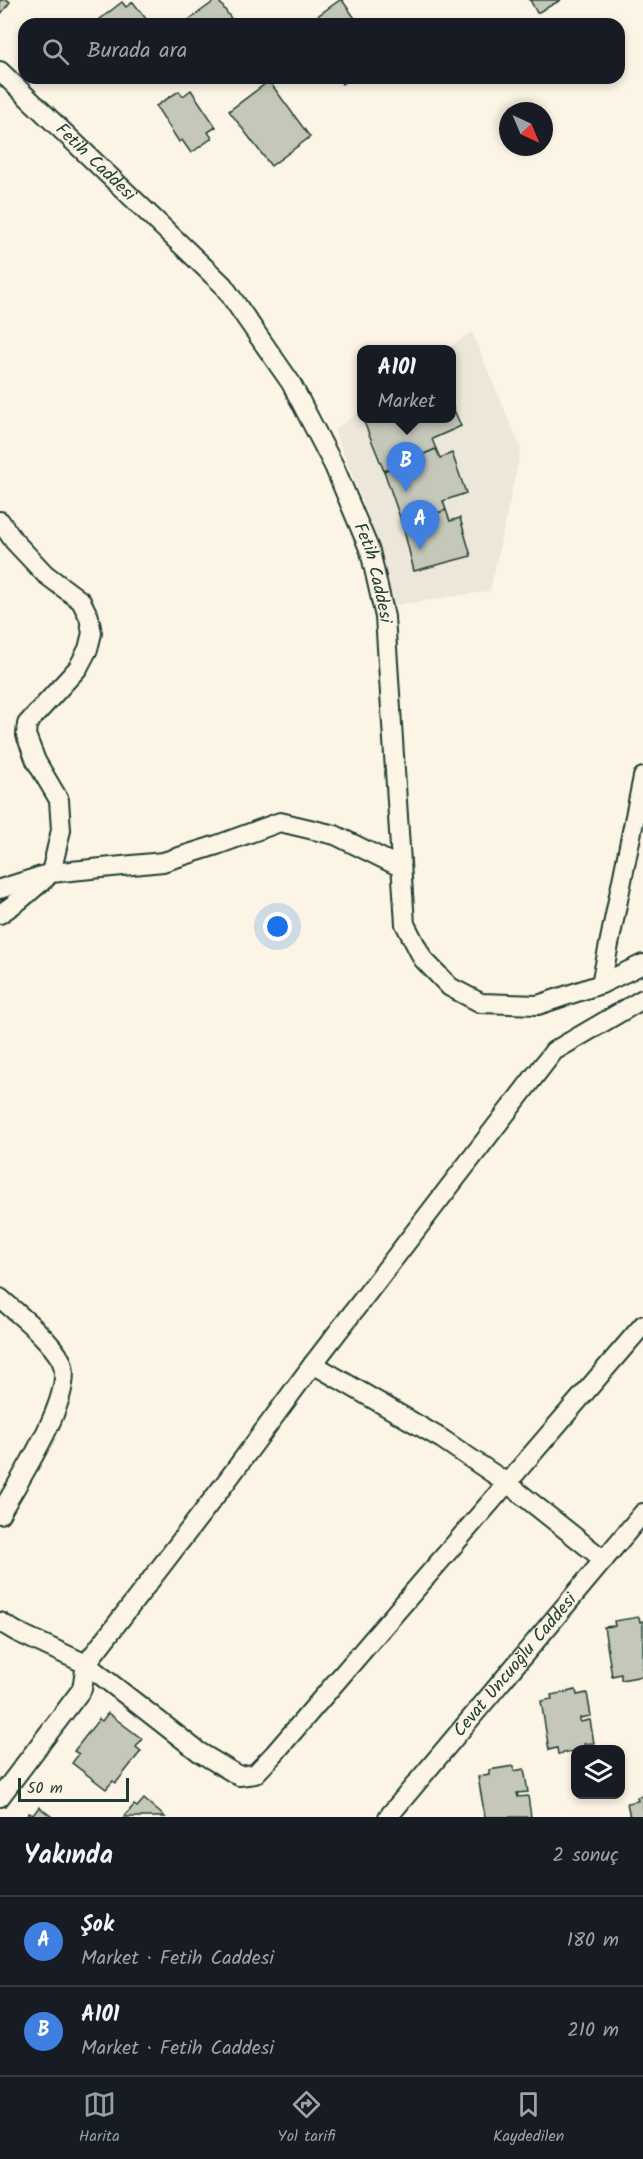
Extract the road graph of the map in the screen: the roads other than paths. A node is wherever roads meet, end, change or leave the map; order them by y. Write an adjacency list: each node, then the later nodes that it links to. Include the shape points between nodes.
1 (0, 71): 4 (street, Fetih Caddesi, via 223,285 291,383 334,466 370,551 385,616)
2 (0, 521): 5 (street, via 45,574 81,601 92,633 78,668 27,724 26,735 36,761 59,800 61,830)
3 (643, 777): 9 (street)
4 (400, 867): 5 (street, via 335,835 280,822 164,862); 9 (street, Fetih Caddesi, via 405,924 423,959 450,987 481,1004 538,1005)
5 (51, 873): 6 (street); 7 (street)
6 (0, 889)
7 (0, 914)
8 (643, 964): 9 (street, Fetih Caddesi)
9 (601, 984)
10 (643, 999): 13 (street, via 554,1051)
11 (0, 1298): 16 (street, via 52,1347 65,1372 52,1420)
12 (643, 1325): 14 (street)
13 (313, 1364): 14 (street, via 442,1439); 19 (street)
14 (507, 1483): 17 (street); 19 (street, via 255,1774 239,1776 199,1752)
15 (643, 1513): 17 (street, Cevat Uncuoğlu Caddesi)
16 (0, 1514)
17 (604, 1560): 21 (street, Cevat Uncuoğlu Caddesi)
18 (0, 1622): 19 (street)
19 (86, 1664): 20 (street, via 82,1689)
20 (0, 1797)
21 (388, 1817)

